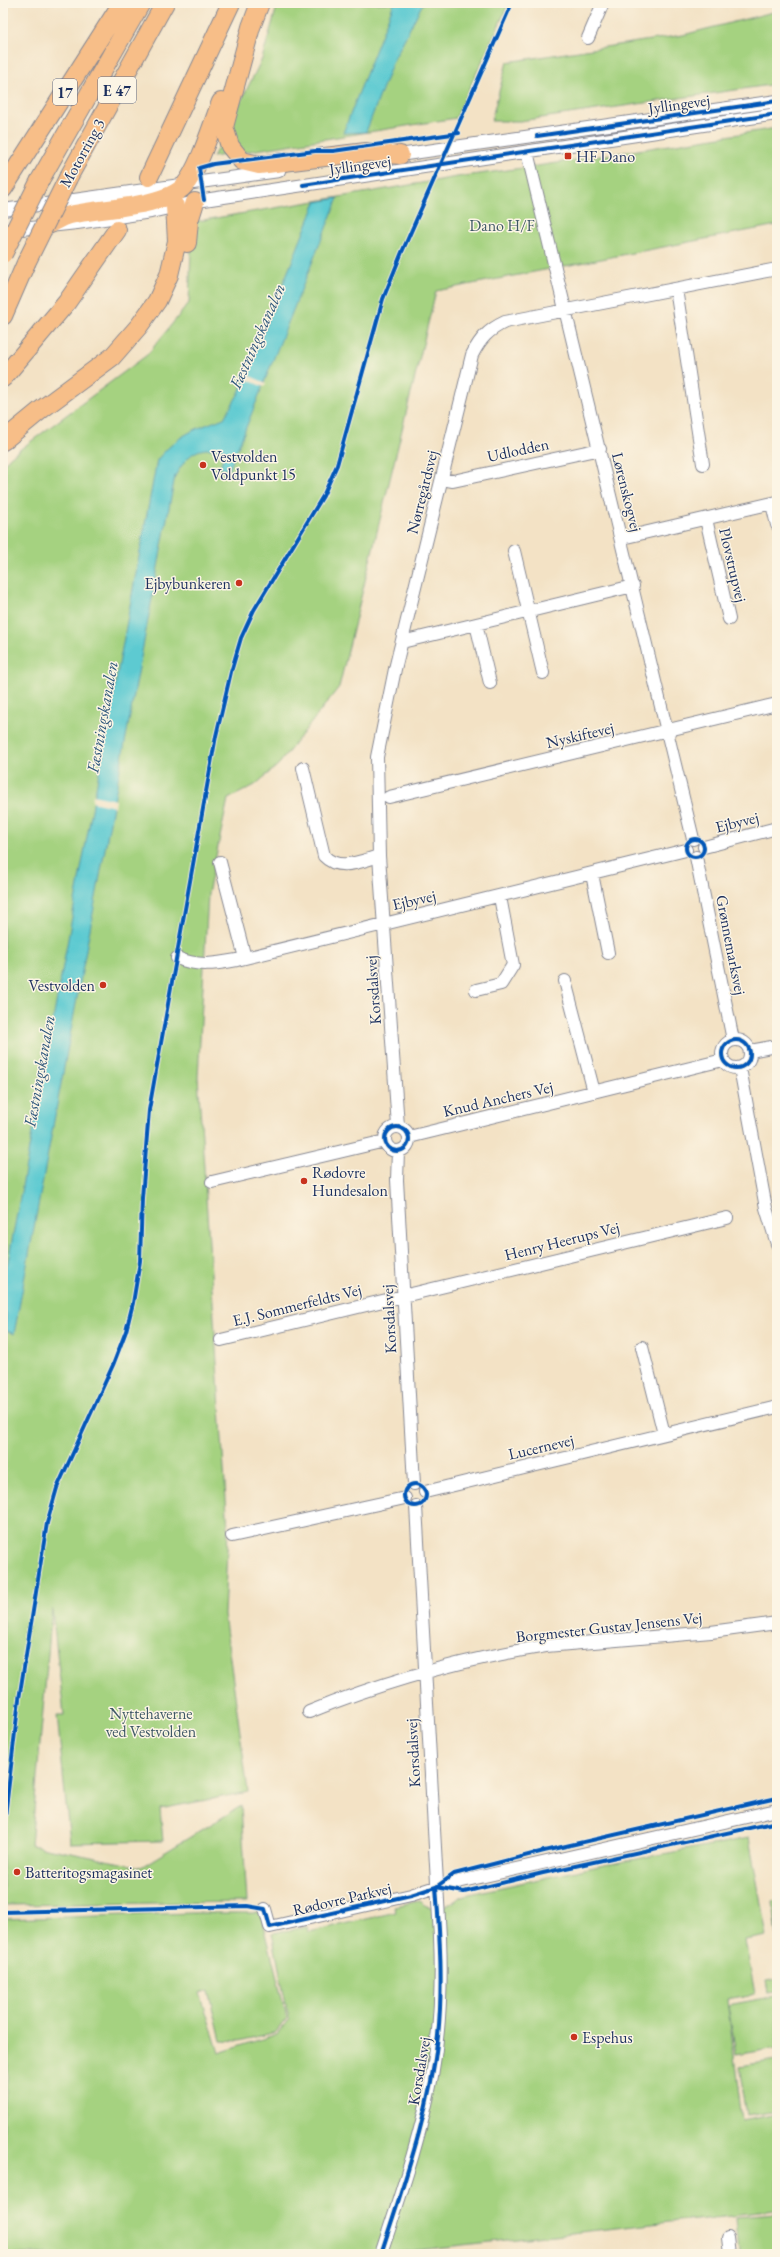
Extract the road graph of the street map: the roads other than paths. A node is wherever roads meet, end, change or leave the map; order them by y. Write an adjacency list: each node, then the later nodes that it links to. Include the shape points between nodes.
1 (122, 3): 13 (highway, 17)
2 (141, 3): 21 (highway, Motorring 3 / E 47, bridge, via 40,180)
3 (165, 3): 25 (highway, Motorring 3 / E 47, bridge, via 68,178)
4 (231, 3): 15 (highway)
5 (260, 3): 7 (highway)
6 (603, 3): 8 (street)
7 (251, 27): 12 (highway, via 224,127 230,146 242,161 259,165 366,152); 14 (highway)
8 (588, 38)
9 (777, 101): 12 (street, Jyllingevej)
10 (777, 114): 11 (street, Jyllingevej)
11 (528, 152): 16 (street, Jyllingevej); 24 (street, Lørenskogvej)
12 (400, 155): 14 (street, Jyllingevej)
13 (6, 185)
14 (185, 185): 15 (highway, via 177,192)
15 (161, 193): 16 (street, Jyllingevej); 17 (street, Jyllingevej); 18 (highway, via 68,216); 26 (highway, via 177,240 169,275 157,301)
16 (195, 202): 26 (highway, via 189,221 184,262 173,293 148,331 126,352)
17 (3, 210)
18 (48, 225): 20 (street)
19 (117, 230): 27 (highway, via 67,302)
20 (3, 231)
21 (3, 254)
22 (777, 269): 23 (street, Nørregårdsvej)
23 (676, 289): 24 (street, Nørregårdsvej); 30 (street)
24 (564, 311): 29 (street, Lørenskogvej); 31 (street, Nørregårdsvej, via 505,322 491,329 480,339 472,355)
25 (3, 316)
26 (112, 357): 28 (highway)
27 (3, 378)
28 (3, 441)
29 (600, 449): 31 (street, Udlodden, via 453,481); 35 (street, Lørenskogvej)
30 (703, 464)
31 (442, 480): 41 (street, Nørregårdsvej)
32 (775, 503): 33 (street, Plovstrupvej); 34 (street, Plovstrupvej)
33 (706, 519): 35 (street, Plovstrupvej); 39 (street, Plovstrupvej)
34 (777, 525)
35 (622, 538): 37 (street, Lørenskogvej)
36 (514, 551): 38 (street)
37 (633, 586): 38 (street); 45 (street, Lørenskogvej)
38 (528, 611): 40 (street); 42 (street)
39 (729, 619)
40 (476, 624): 41 (street); 43 (street)
41 (402, 642): 52 (street, Nørregårdsvej, via 377,757)
42 (543, 673)
43 (490, 683)
44 (777, 704): 45 (street, Nyskiftevej)
45 (668, 730): 47 (street, Nyskiftevej); 49 (street, Lørenskogvej)
46 (303, 768): 52 (street, via 324,856 330,862 342,865)
47 (389, 797)
48 (777, 828): 50 (street, Ejbyvej)
49 (693, 839): 50 (street, via 701,842); 51 (street, via 686,845)
50 (704, 847): 51 (street, via 701,855)
51 (691, 854): 54 (street, Ejbyvej); 62 (street, Grønnemarksvej)
52 (379, 856): 56 (street, Nørregårdsvej)
53 (220, 862): 59 (street)
54 (592, 874): 55 (street, Ejbyvej); 57 (street)
55 (500, 897): 56 (street, Ejbyvej); 61 (street, via 513,965 501,984)
56 (384, 924): 59 (street, Ejbyvej); 68 (street, Korsdalsvej)
57 (608, 952)
58 (177, 958): 59 (street, Ejbyvej, via 190,963 209,965)
59 (245, 958)
60 (564, 980): 67 (street)
61 (476, 990)
62 (733, 1040): 64 (street, via 744,1042); 65 (street, via 723,1050)
63 (777, 1046): 64 (street)
64 (750, 1051): 66 (street, via 748,1062)
65 (724, 1060): 66 (street, via 730,1067); 67 (street, Knud Anchers Vej)
66 (740, 1068): 73 (street)
67 (594, 1092): 69 (street, Knud Anchers Vej)
68 (398, 1126): 69 (street, via 405,1129); 70 (street, via 389,1129)
69 (410, 1137): 71 (street, via 407,1146)
70 (385, 1141): 71 (street, via 389,1148); 72 (street)
71 (398, 1151): 76 (street, Korsdalsvej)
72 (212, 1182)
73 (772, 1207): 75 (street)
74 (727, 1218): 76 (street, Henry Heerups Vej)
75 (777, 1244)
76 (404, 1296): 77 (street, E.J. Sommerfeldts Vej); 81 (street, Korsdalsvej)
77 (221, 1340)
78 (642, 1347): 80 (street)
79 (777, 1408): 80 (street, Lucernevej)
80 (664, 1434): 82 (street, Lucernevej)
81 (414, 1484): 82 (street, via 419,1485); 83 (street, via 408,1487)
82 (425, 1492): 84 (street, via 423,1503)
83 (404, 1498): 84 (street, via 409,1504); 85 (street)
84 (416, 1506): 87 (street, Korsdalsvej)
85 (232, 1536)
86 (777, 1623): 87 (street, Borgmester Gustav Jensens Vej, via 711,1632 546,1646)
87 (425, 1673): 88 (street, Borgmester Gustav Jensens Vej, via 358,1692); 90 (street, Korsdalsvej)
88 (310, 1712)
89 (777, 1810): 90 (street, Rødovre Parkvej)
90 (436, 1887): 91 (street, Rødovre Parkvej, via 270,1927); 93 (street, Korsdalsvej, via 440,2001 434,2063 423,2116)
91 (265, 1909)
92 (728, 2238): 94 (street)
93 (381, 2254)
94 (730, 2254)

